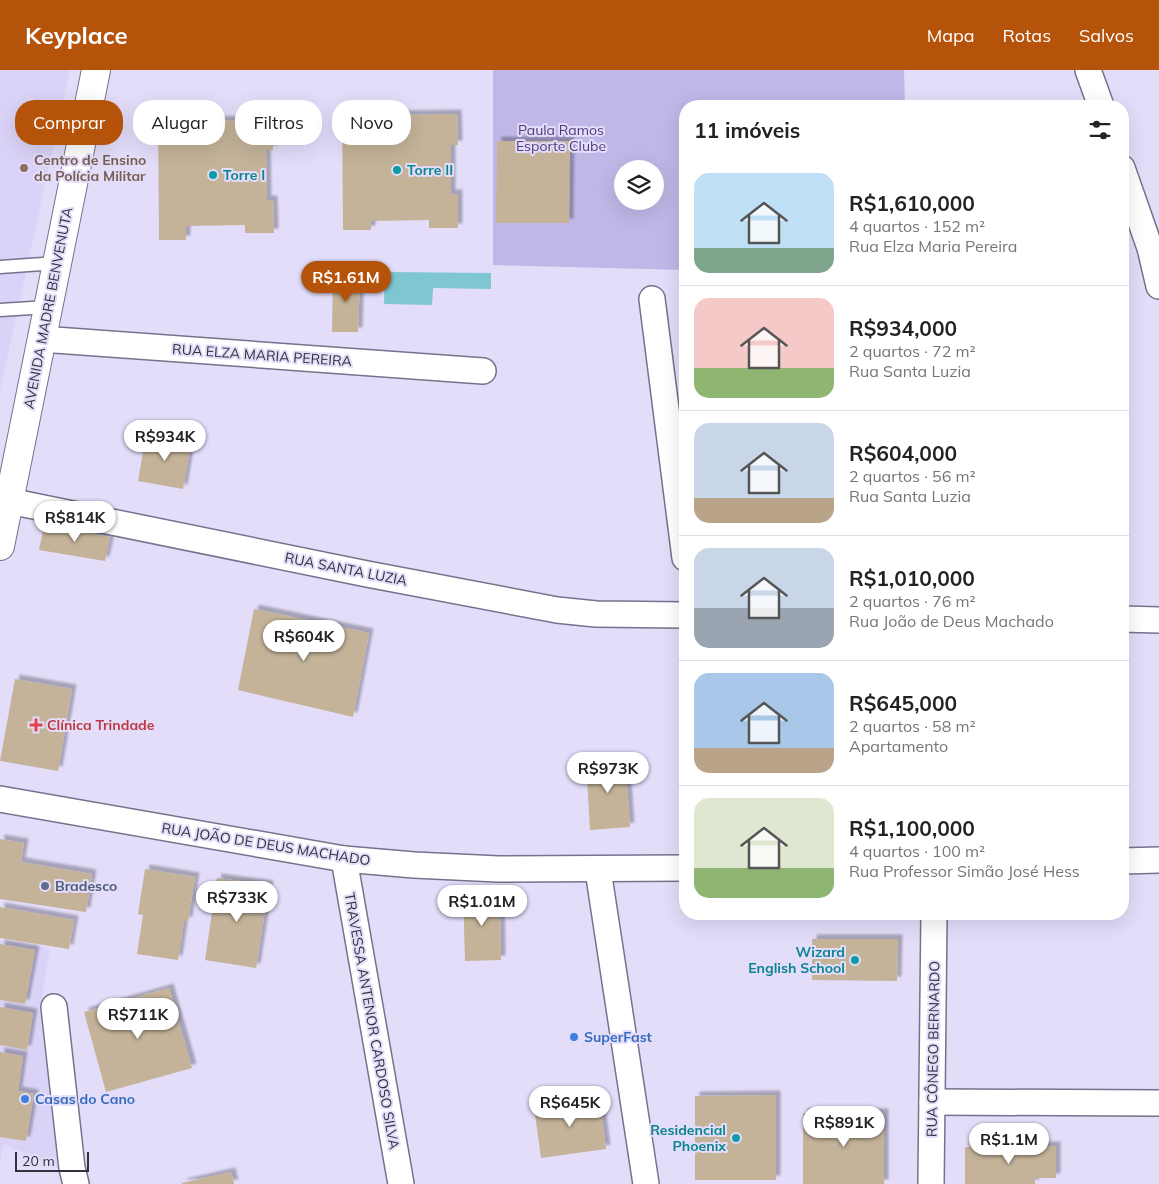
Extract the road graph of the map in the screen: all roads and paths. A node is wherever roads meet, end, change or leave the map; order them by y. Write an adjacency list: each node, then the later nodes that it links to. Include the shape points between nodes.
1 (96, 70): 5 (main road, AVENIDA MADRE BENVENUTA)
2 (1088, 70): 3 (street)
3 (1099, 100)
4 (1129, 188): 7 (street, via 1150,248)
5 (57, 263): 6 (lane); 9 (main road, AVENIDA MADRE BENVENUTA)
6 (0, 267)
7 (1159, 286)
8 (652, 299): 14 (street)
9 (48, 307): 10 (lane); 11 (main road, AVENIDA MADRE BENVENUTA)
10 (0, 310)
11 (42, 339): 12 (street, RUA ELZA MARIA PEREIRA); 13 (main road, AVENIDA MADRE BENVENUTA)
12 (483, 370)
13 (9, 501): 15 (main road, AVENIDA MADRE BENVENUTA); 16 (street, RUA SANTA LUZIA, via 557,610)
14 (679, 511)
15 (0, 546)
16 (679, 615)
17 (1129, 619): 18 (street)
18 (1159, 620)
19 (0, 799): 20 (street, RUA JOÃO DE DEUS MACHADO)
20 (344, 859): 24 (street, RUA JOÃO DE DEUS MACHADO, via 470,868); 30 (street, TRAVESSA ANTENOR CARDOSO SILVA)
21 (1159, 860): 22 (street)
22 (1129, 861)
23 (679, 868): 24 (street, RUA JOÃO DE DEUS MACHADO)
24 (598, 870): 31 (street)
25 (934, 920): 27 (street, RUA CÔNEGO BERNARDO)
26 (54, 1007): 29 (street)
27 (932, 1102): 28 (street); 32 (street, RUA CÔNEGO BERNARDO)
28 (1159, 1102)
29 (76, 1184)
30 (401, 1184)
31 (646, 1184)
32 (931, 1184)

